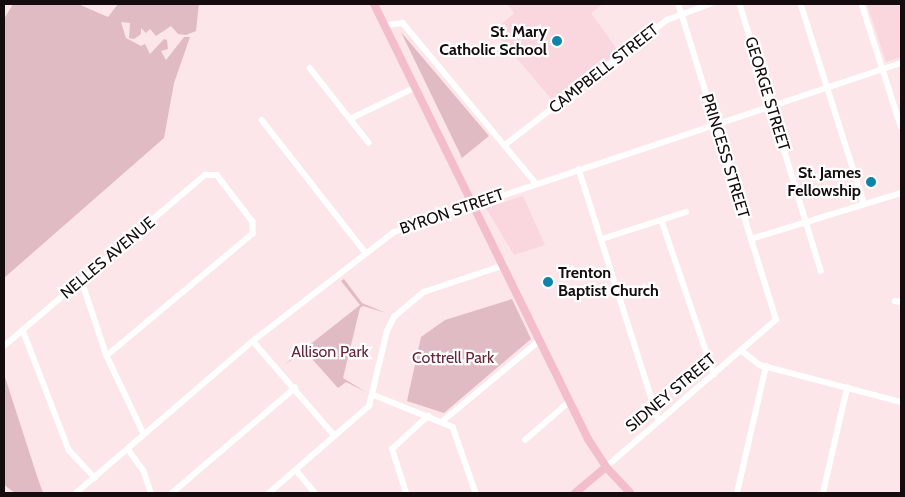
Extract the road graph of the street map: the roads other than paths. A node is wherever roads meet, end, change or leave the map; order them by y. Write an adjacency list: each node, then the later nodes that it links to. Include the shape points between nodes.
1 (374, 4): 8 (main road)
2 (678, 4): 7 (street, PRINCESS STREET)
3 (710, 4): 7 (street, CAMPBELL STREET)
4 (740, 4): 14 (street, GEORGE STREET)
5 (801, 4): 13 (street)
6 (862, 4): 11 (street)
7 (681, 14): 17 (street, PRINCESS STREET); 20 (street, CAMPBELL STREET, via 667,20)
8 (387, 26): 12 (main road); 20 (street, via 403,23)
9 (901, 63): 11 (street, BYRON STREET)
10 (310, 68): 15 (street)
11 (883, 69): 13 (street, BYRON STREET); 18 (street)
12 (416, 87): 15 (street); 25 (main road)
13 (828, 87): 14 (street, BYRON STREET); 24 (street)
14 (772, 106): 17 (street, BYRON STREET); 28 (street, GEORGE STREET)
15 (352, 118): 19 (street)
16 (262, 120): 31 (street)
17 (715, 125): 21 (street, BYRON STREET); 30 (street, PRINCESS STREET)
18 (901, 126)
19 (369, 143)
20 (505, 145): 22 (street)
21 (579, 169): 22 (street, BYRON STREET); 29 (street)
22 (536, 184): 25 (street, BYRON STREET)
23 (901, 193): 24 (street)
24 (864, 204): 28 (street)
25 (474, 205): 31 (street, BYRON STREET, via 394,232); 32 (main road)
26 (686, 212): 27 (street)
27 (662, 221): 29 (street); 43 (street)
28 (806, 222): 30 (street); 33 (street, GEORGE STREET)
29 (602, 239): 51 (street)
30 (751, 239): 35 (street, PRINCESS STREET)
31 (365, 252): 37 (street, BYRON STREET)
32 (504, 265): 38 (main road); 46 (street, via 424,292 394,317 387,331)
33 (821, 271)
34 (82, 281): 36 (street, NELLES AVENUE); 41 (street); 41 (street, NELLES AVENUE, via 205,175 214,174 253,222 253,234)
35 (774, 308): 40 (street, SIDNEY STREET, via 776,320)
36 (23, 330): 39 (street, NELLES AVENUE); 58 (street, via 69,450)
37 (253, 341): 44 (street); 52 (street, BYRON STREET)
38 (539, 341): 47 (main road); 50 (street)
39 (4, 346)
40 (742, 351): 42 (street); 43 (street, SIDNEY STREET)
41 (107, 356): 52 (street)
42 (766, 366): 45 (street); 68 (street)
43 (714, 374): 51 (street, SIDNEY STREET)
44 (294, 388): 53 (street); 61 (street)
45 (847, 388): 48 (street); 69 (street)
46 (374, 395): 49 (street); 53 (street, via 369,406)
47 (569, 402): 54 (street); 56 (main road)
48 (901, 402)
49 (428, 416): 50 (street); 64 (street, via 392,448)
50 (444, 420): 65 (street, via 453,427)
51 (660, 421): 56 (street, SIDNEY STREET)
52 (144, 434): 55 (street, BYRON STREET)
53 (335, 436): 57 (street)
54 (525, 440)
55 (128, 449): 58 (street, BYRON STREET); 60 (street, via 144,471)
56 (606, 467): 66 (main road, SIDNEY STREET); 67 (main road)
57 (296, 470): 62 (street); 63 (street)
58 (95, 478): 59 (street, BYRON STREET)
59 (76, 493)
60 (151, 493)
61 (172, 493)
62 (269, 493)
63 (315, 493)
64 (406, 493)
65 (476, 493)
66 (575, 493)
67 (630, 493)
68 (738, 493)
69 (823, 493)

